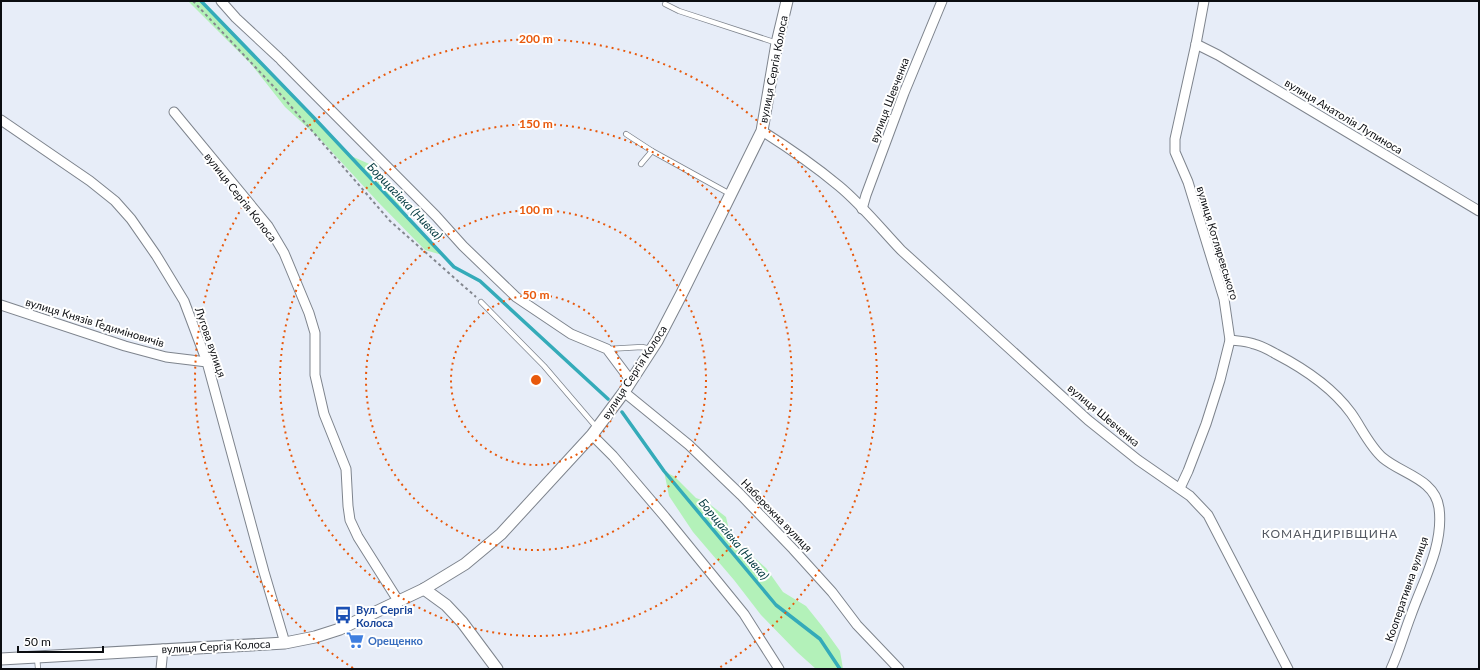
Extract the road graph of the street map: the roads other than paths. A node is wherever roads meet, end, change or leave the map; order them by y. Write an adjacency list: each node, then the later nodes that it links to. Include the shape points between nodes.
1 (221, 1): 20 (street, via 516,297 571,334)
2 (787, 1): 6 (street, вулиця Сергія Колоса)
3 (942, 1): 15 (street, вулиця Шевченка, via 904,93)
4 (1204, 1): 7 (street, вулиця Котляревського)
5 (665, 4): 6 (lane, via 679,11)
6 (777, 43): 10 (street, вулиця Сергія Колоса)
7 (1196, 44): 16 (street, вулиця Анатолія Лупиноса); 19 (street, вулиця Котляревського, via 1175,139 1175,152 1188,182 1224,299)
8 (174, 112): 28 (street, вулиця Сергія Колоса, via 268,226 284,253 315,332 315,375 324,414 346,469 350,520)
9 (1, 120): 22 (street, Лугова вулиця, via 115,201 135,225 174,283 184,301)
10 (762, 131): 14 (street, вулиця Сергія Колоса); 15 (street, вулиця Шевченка, via 798,154 840,187)
11 (626, 134): 12 (lane)
12 (652, 151): 13 (lane); 14 (lane)
13 (641, 164)
14 (730, 194): 21 (street, вулиця Сергія Колоса, via 682,294)
15 (862, 209): 26 (street, вулиця Шевченка, via 906,256 1088,420 1138,460)
16 (1479, 211)
17 (481, 302): 25 (lane, via 544,366)
18 (1, 305): 22 (street, вулиця Князів Ґедиміновичів, via 126,346 166,357)
19 (1230, 340): 26 (street, вулиця Котляревського, via 1206,424); 39 (street, Кооперативна вулиця, via 1260,346 1312,375 1333,392 1383,458 1425,483 1438,500 1440,516 1436,546)
20 (607, 349): 21 (lane); 23 (street)
21 (651, 349): 23 (street, вулиця Сергія Колоса)
22 (207, 362): 29 (street, Лугова вулиця)
23 (631, 381): 24 (street, вулиця Сергія Колоса)
24 (624, 392): 25 (street, вулиця Сергія Колоса); 37 (street, Набережна вулиця, via 689,445 742,495)
25 (594, 431): 27 (street, вулиця Сергія Колоса, via 501,534 465,564); 36 (street, via 744,614)
26 (1180, 488): 38 (street, вулиця Шевченка, via 1208,515)
27 (424, 589): 28 (street, вулиця Сергія Колоса); 35 (street, via 446,605 462,622)
28 (399, 602): 29 (street, вулиця Сергія Колоса, via 340,630 315,638)
29 (285, 643): 30 (street, вулиця Сергія Колоса)
30 (163, 649): 31 (street, вулиця Сергія Колоса); 34 (street)
31 (37, 657): 32 (street, вулиця Сергія Колоса); 33 (lane)
32 (1, 659)
33 (38, 669)
34 (161, 669)
35 (497, 669)
36 (779, 669)
37 (899, 669)
38 (1288, 669)
39 (1391, 669)

